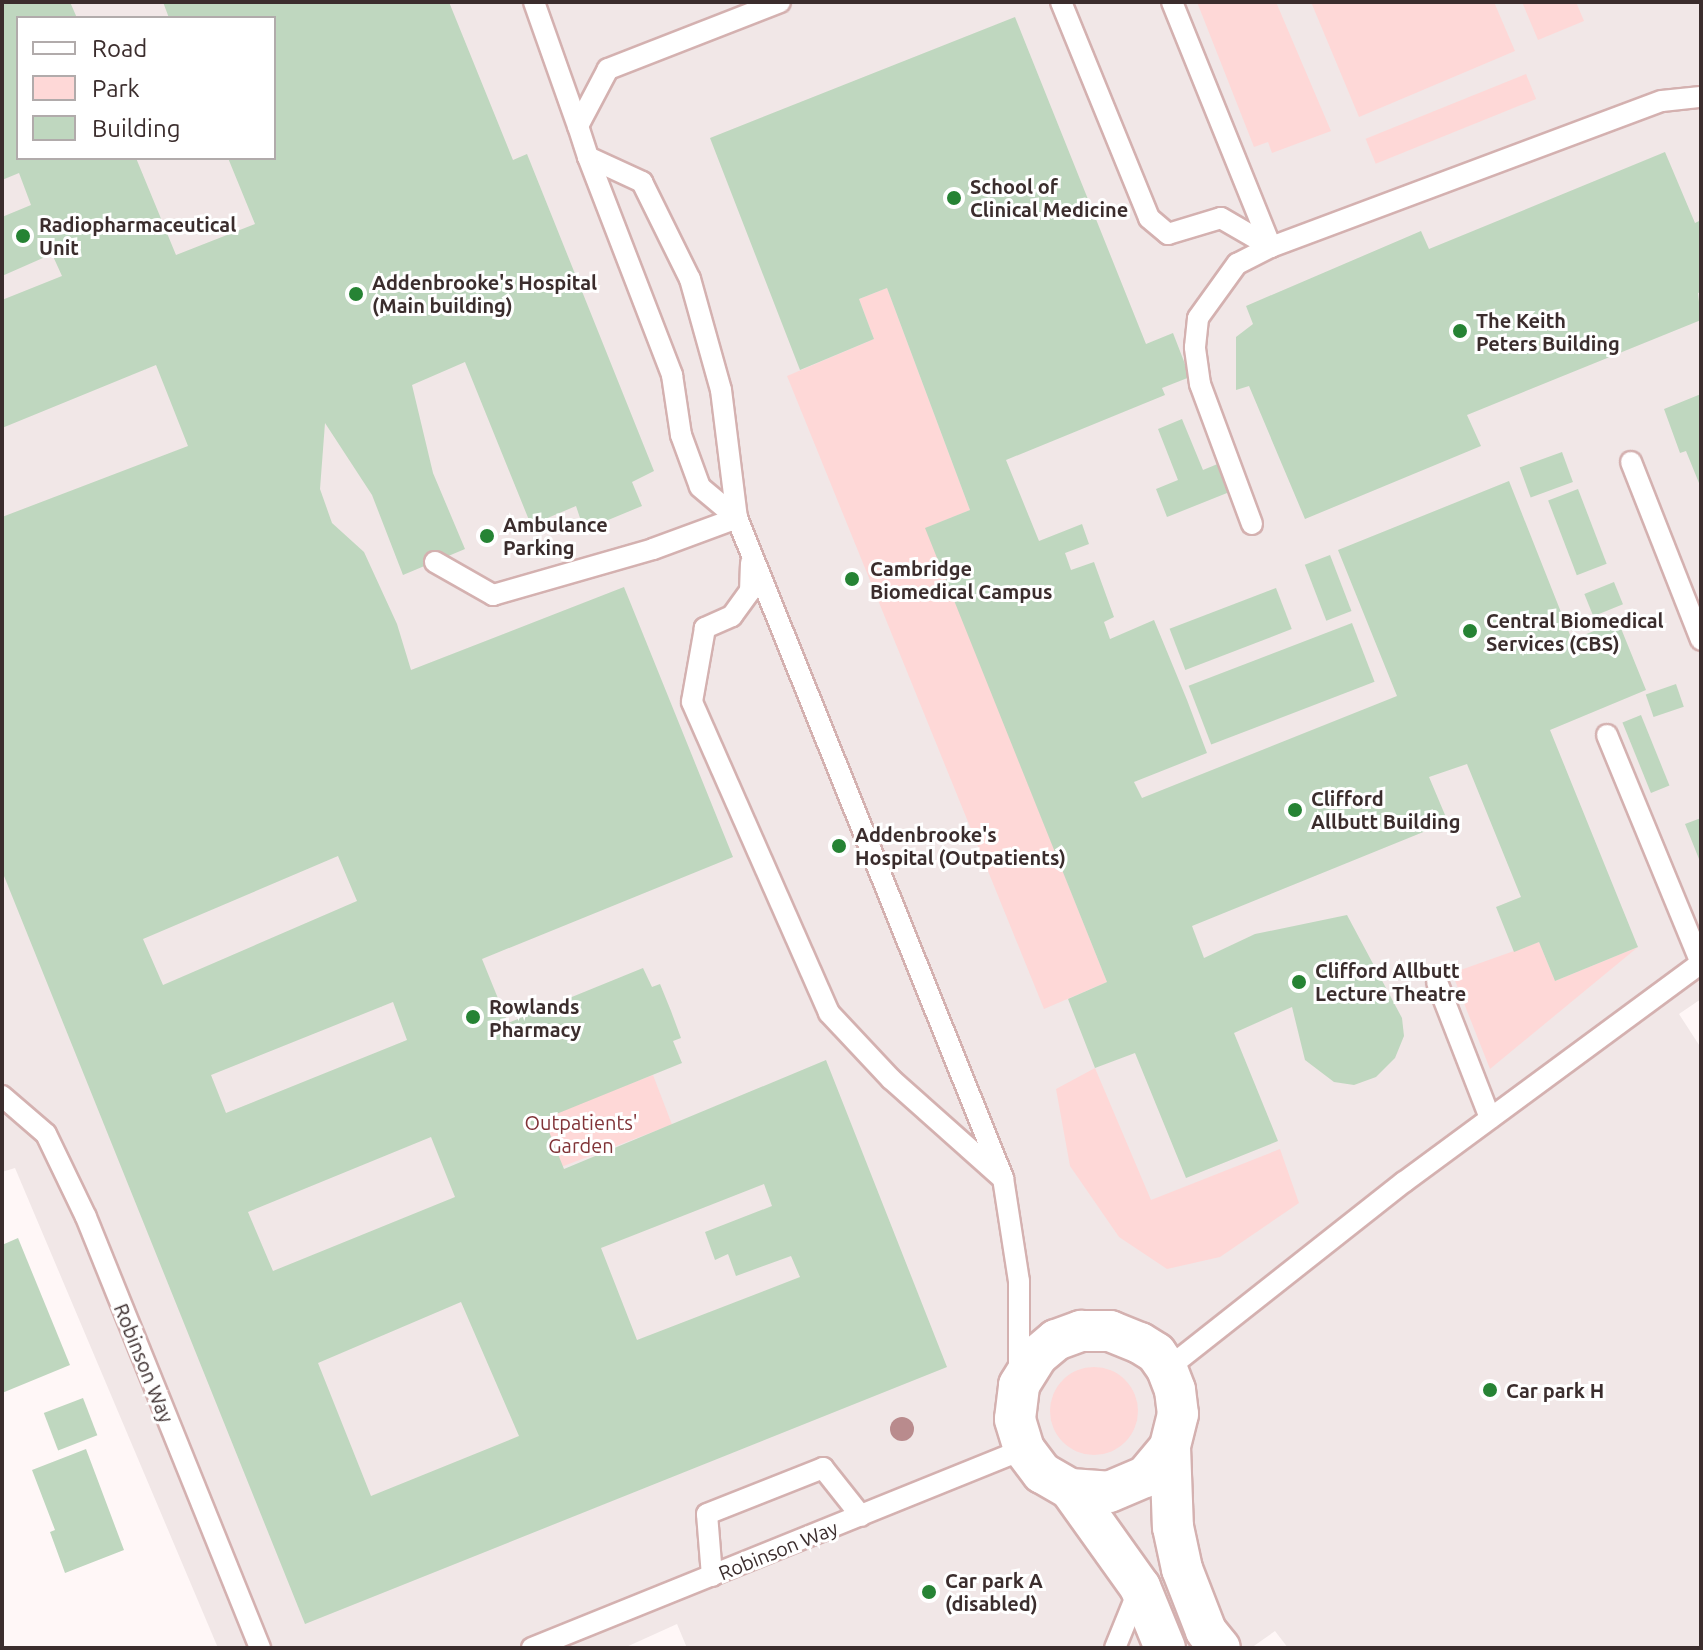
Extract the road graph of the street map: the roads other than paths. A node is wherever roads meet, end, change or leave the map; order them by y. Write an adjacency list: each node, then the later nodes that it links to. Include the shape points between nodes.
1 (534, 2): 6 (lane)
2 (780, 2): 6 (lane, via 608,69)
3 (1061, 2): 8 (lane, via 1149,218 1168,234 1221,218)
4 (1172, 2): 8 (lane)
5 (1701, 97): 8 (lane, via 1662,101)
6 (578, 126): 7 (lane)
7 (588, 157): 10 (lane, via 672,375 681,435 700,487); 10 (lane, via 642,182 690,279 721,390)
8 (1271, 247): 11 (lane, via 1237,264 1198,318 1195,347 1200,384)
9 (1631, 462): 14 (lane)
10 (737, 518): 12 (lane); 13 (lane, via 653,549 493,595)
11 (1252, 524)
12 (751, 550): 20 (lane); 20 (lane, via 750,591 732,616 705,628 692,702 829,1013 891,1079)
13 (435, 562)
14 (1701, 640)
15 (1607, 735): 16 (lane)
16 (1701, 963): 19 (lane)
17 (1437, 982): 19 (lane)
18 (2, 1096): 29 (lane, Robinson Way, via 46,1134 86,1217)
19 (1490, 1118): 21 (lane)
20 (1003, 1178): 22 (lane, via 1019,1281)
21 (1167, 1369): 22 (street, via 1140,1343 1110,1331 1081,1331 1056,1340 1037,1356); 23 (street, via 1178,1414)
22 (1019, 1385): 24 (street, via 1015,1419)
23 (1170, 1447): 25 (street, via 1145,1477 1109,1492); 33 (street, via 1173,1527 1182,1569 1206,1631)
24 (1024, 1449): 25 (street, via 1042,1473); 26 (lane, Robinson Way)
25 (1070, 1489): 28 (street)
26 (861, 1516): 27 (lane, Robinson Way); 27 (lane, via 823,1468 707,1514)
27 (712, 1576): 30 (lane, Robinson Way)
28 (1140, 1587): 31 (lane); 32 (street)
29 (260, 1648)
30 (532, 1648)
31 (1115, 1648)
32 (1165, 1648)
33 (1220, 1648)

